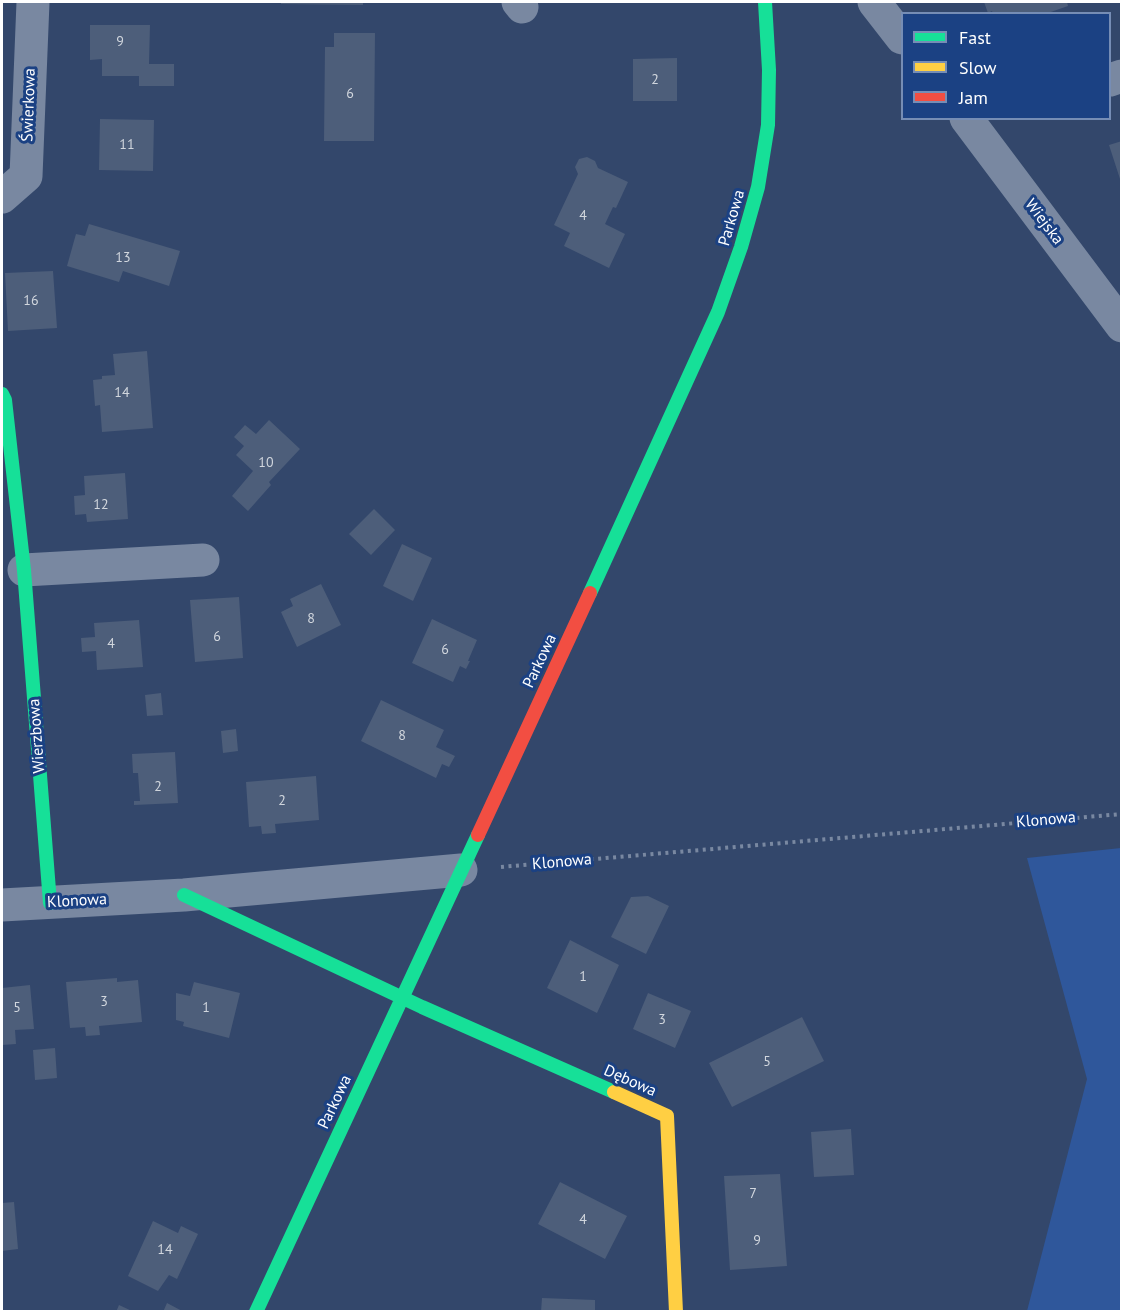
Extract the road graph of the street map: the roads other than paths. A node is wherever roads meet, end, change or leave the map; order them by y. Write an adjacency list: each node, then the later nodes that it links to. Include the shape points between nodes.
1 (33, 2): 6 (street, Świerkowa, via 26,176)
2 (765, 2): 11 (street, Parkowa, via 770,70 768,125 758,187 734,268 718,312)
3 (874, 2): 4 (street)
4 (901, 36)
5 (980, 122): 7 (street, Wiejska)
6 (2, 197)
7 (1122, 326)
8 (2, 394): 10 (street, Wierzbowa)
9 (203, 560): 10 (street)
10 (24, 570): 13 (street, Wierzbowa)
11 (461, 870): 12 (street, Klonowa); 15 (street, Parkowa)
12 (184, 895): 13 (street, Klonowa); 15 (street)
13 (50, 903): 14 (street, Klonowa)
14 (2, 905)
15 (402, 996): 16 (street, Parkowa); 17 (street, Dębowa, via 667,1116)
16 (256, 1311)
17 (676, 1311)

